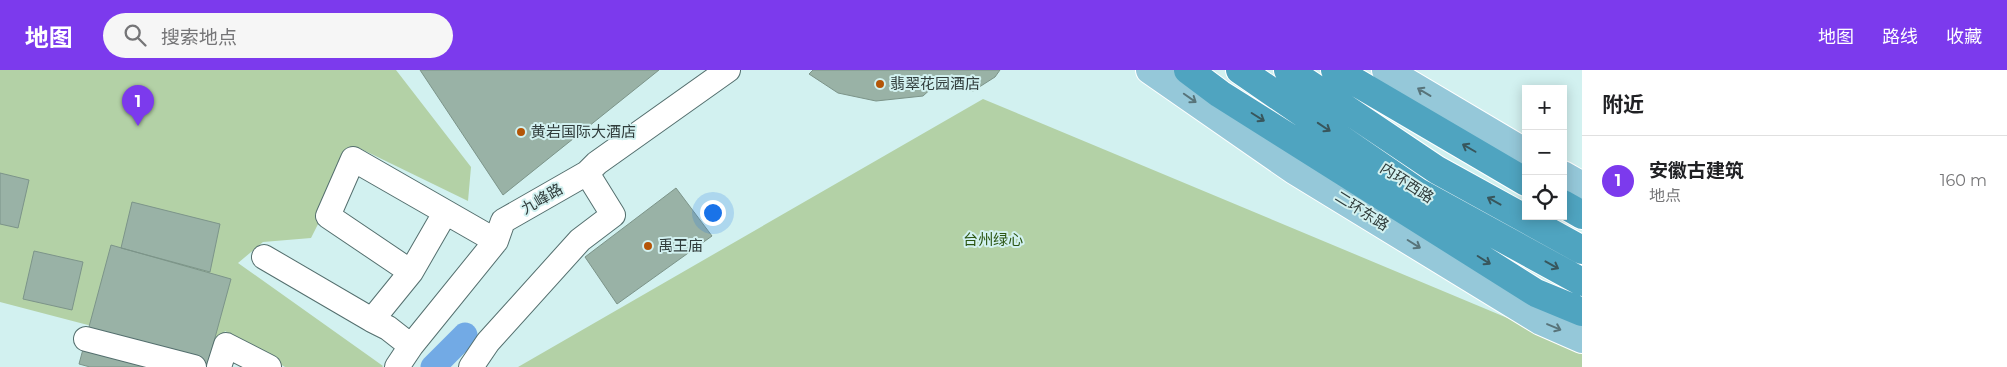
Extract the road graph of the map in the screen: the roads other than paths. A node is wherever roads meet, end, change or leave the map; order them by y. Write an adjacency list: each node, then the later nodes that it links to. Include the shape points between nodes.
1 (728, 70): 9 (street, 九峰路)
2 (1150, 70): 24 (main road, 二环东路, one-way to 24, via 1294,170 1541,321)
3 (1188, 70): 21 (highway, one-way to 21, via 1220,94 1536,293)
4 (1240, 70): 20 (highway, 内环西路, one-way to 20, via 1418,192)
5 (1288, 70): 17 (highway, 内环西路, one-way to 5, via 1437,170)
6 (1335, 70): 11 (highway, one-way to 6)
7 (1386, 70): 8 (main road, one-way to 7)
8 (1522, 151)
9 (586, 173): 16 (street, 九峰路, via 503,221); 30 (street, via 612,215 580,240 488,342)
10 (1567, 177): 12 (main road)
11 (1522, 180)
12 (1582, 186)
13 (1567, 206): 15 (highway)
14 (445, 213): 16 (street); 19 (street); 19 (street, via 353,159 328,216)
15 (1582, 215)
16 (496, 241): 25 (street, 九峰路)
17 (1582, 250)
18 (264, 258): 22 (street)
19 (411, 272): 22 (street)
20 (1582, 282)
21 (1582, 312)
22 (372, 320): 25 (street)
23 (86, 339): 26 (street)
24 (1582, 339)
25 (411, 346): 29 (street, 九峰路)
26 (194, 367)
27 (218, 367): 28 (street, via 226,344)
28 (269, 367)
29 (397, 367)
30 (470, 367)

